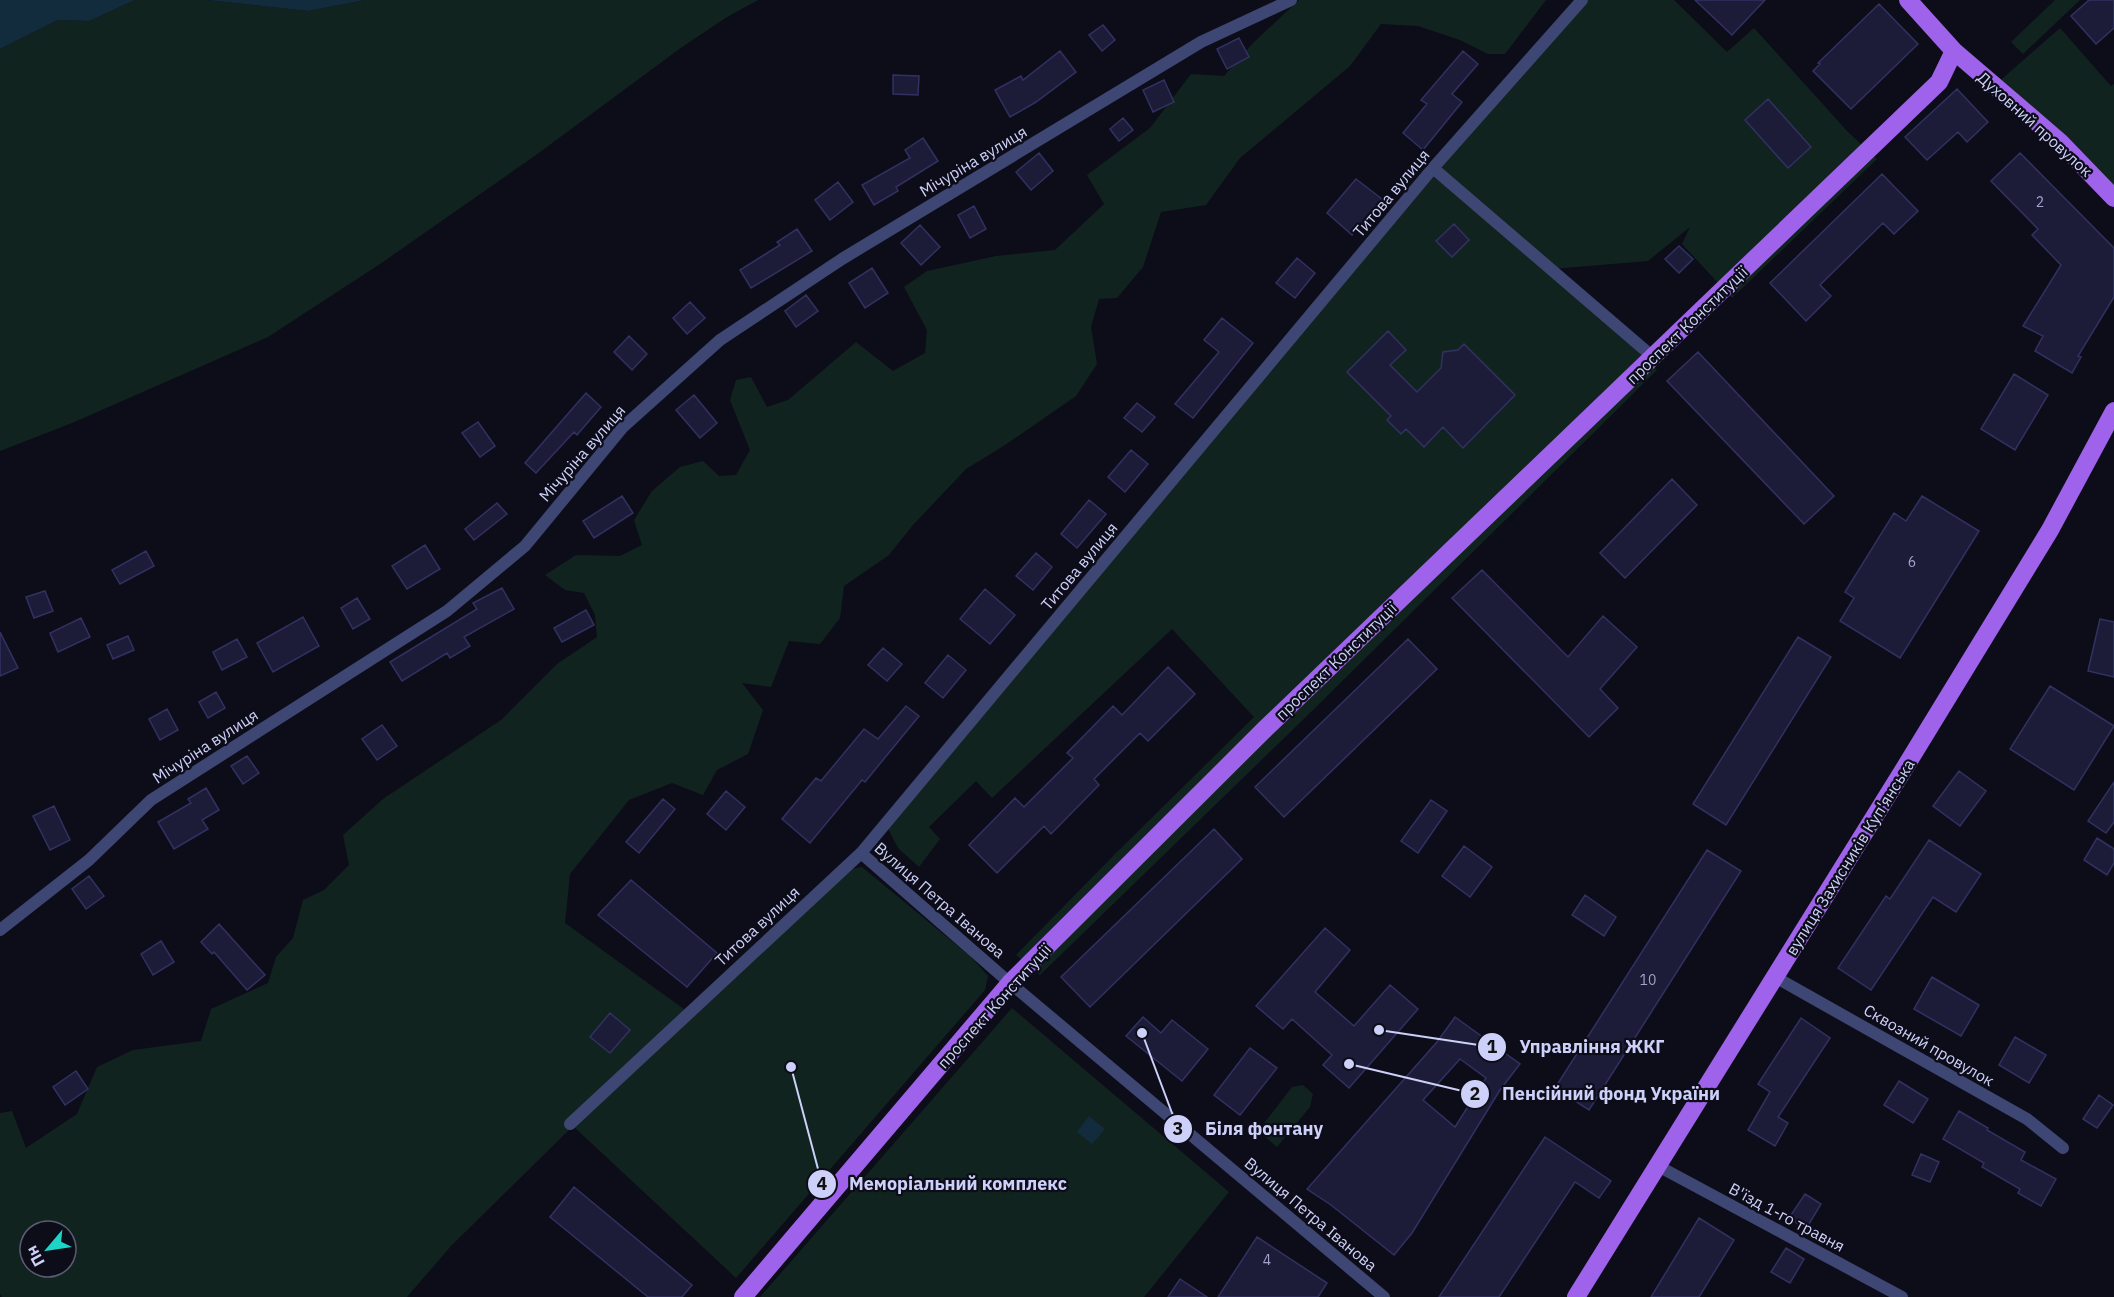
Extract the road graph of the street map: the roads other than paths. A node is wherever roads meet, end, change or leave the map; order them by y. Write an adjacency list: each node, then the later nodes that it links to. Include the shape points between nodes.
1 (1582, 0): 5 (street, Титова вулиця)
2 (1908, 0): 4 (main road, Духовний провулок)
3 (1285, 2): 10 (street, Мічуріна вулиця, via 1201,42 842,259 720,340 623,427 525,546 447,611 151,800 89,860)
4 (1954, 51): 6 (main road, Духовний провулок, via 2060,142); 7 (main road, проспект Конституції, via 1939,82)
5 (1433, 168): 7 (street); 9 (street, Титова вулиця)
6 (2114, 198)
7 (1653, 357): 12 (main road, проспект Конституції, via 1265,729)
8 (2114, 411): 11 (main road, вулиця Захисників Куп'янська, via 2050,530)
9 (861, 853): 12 (street, Вулиця Петра Іванова); 13 (street, Титова вулиця)
10 (0, 930)
11 (1775, 977): 14 (street, Сквозний провулок, via 2027,1119); 15 (main road, вулиця Захисників Куп'янська)
12 (1010, 983): 16 (main road, проспект Конституції); 17 (street, Вулиця Петра Іванова)
13 (570, 1124)
14 (2063, 1148)
15 (1658, 1166): 18 (main road, вулиця Захисників Куп'янська); 19 (street, В'їзд 1-го травня)
16 (750, 1295)
17 (1384, 1297)
18 (1576, 1297)
19 (1902, 1297)

